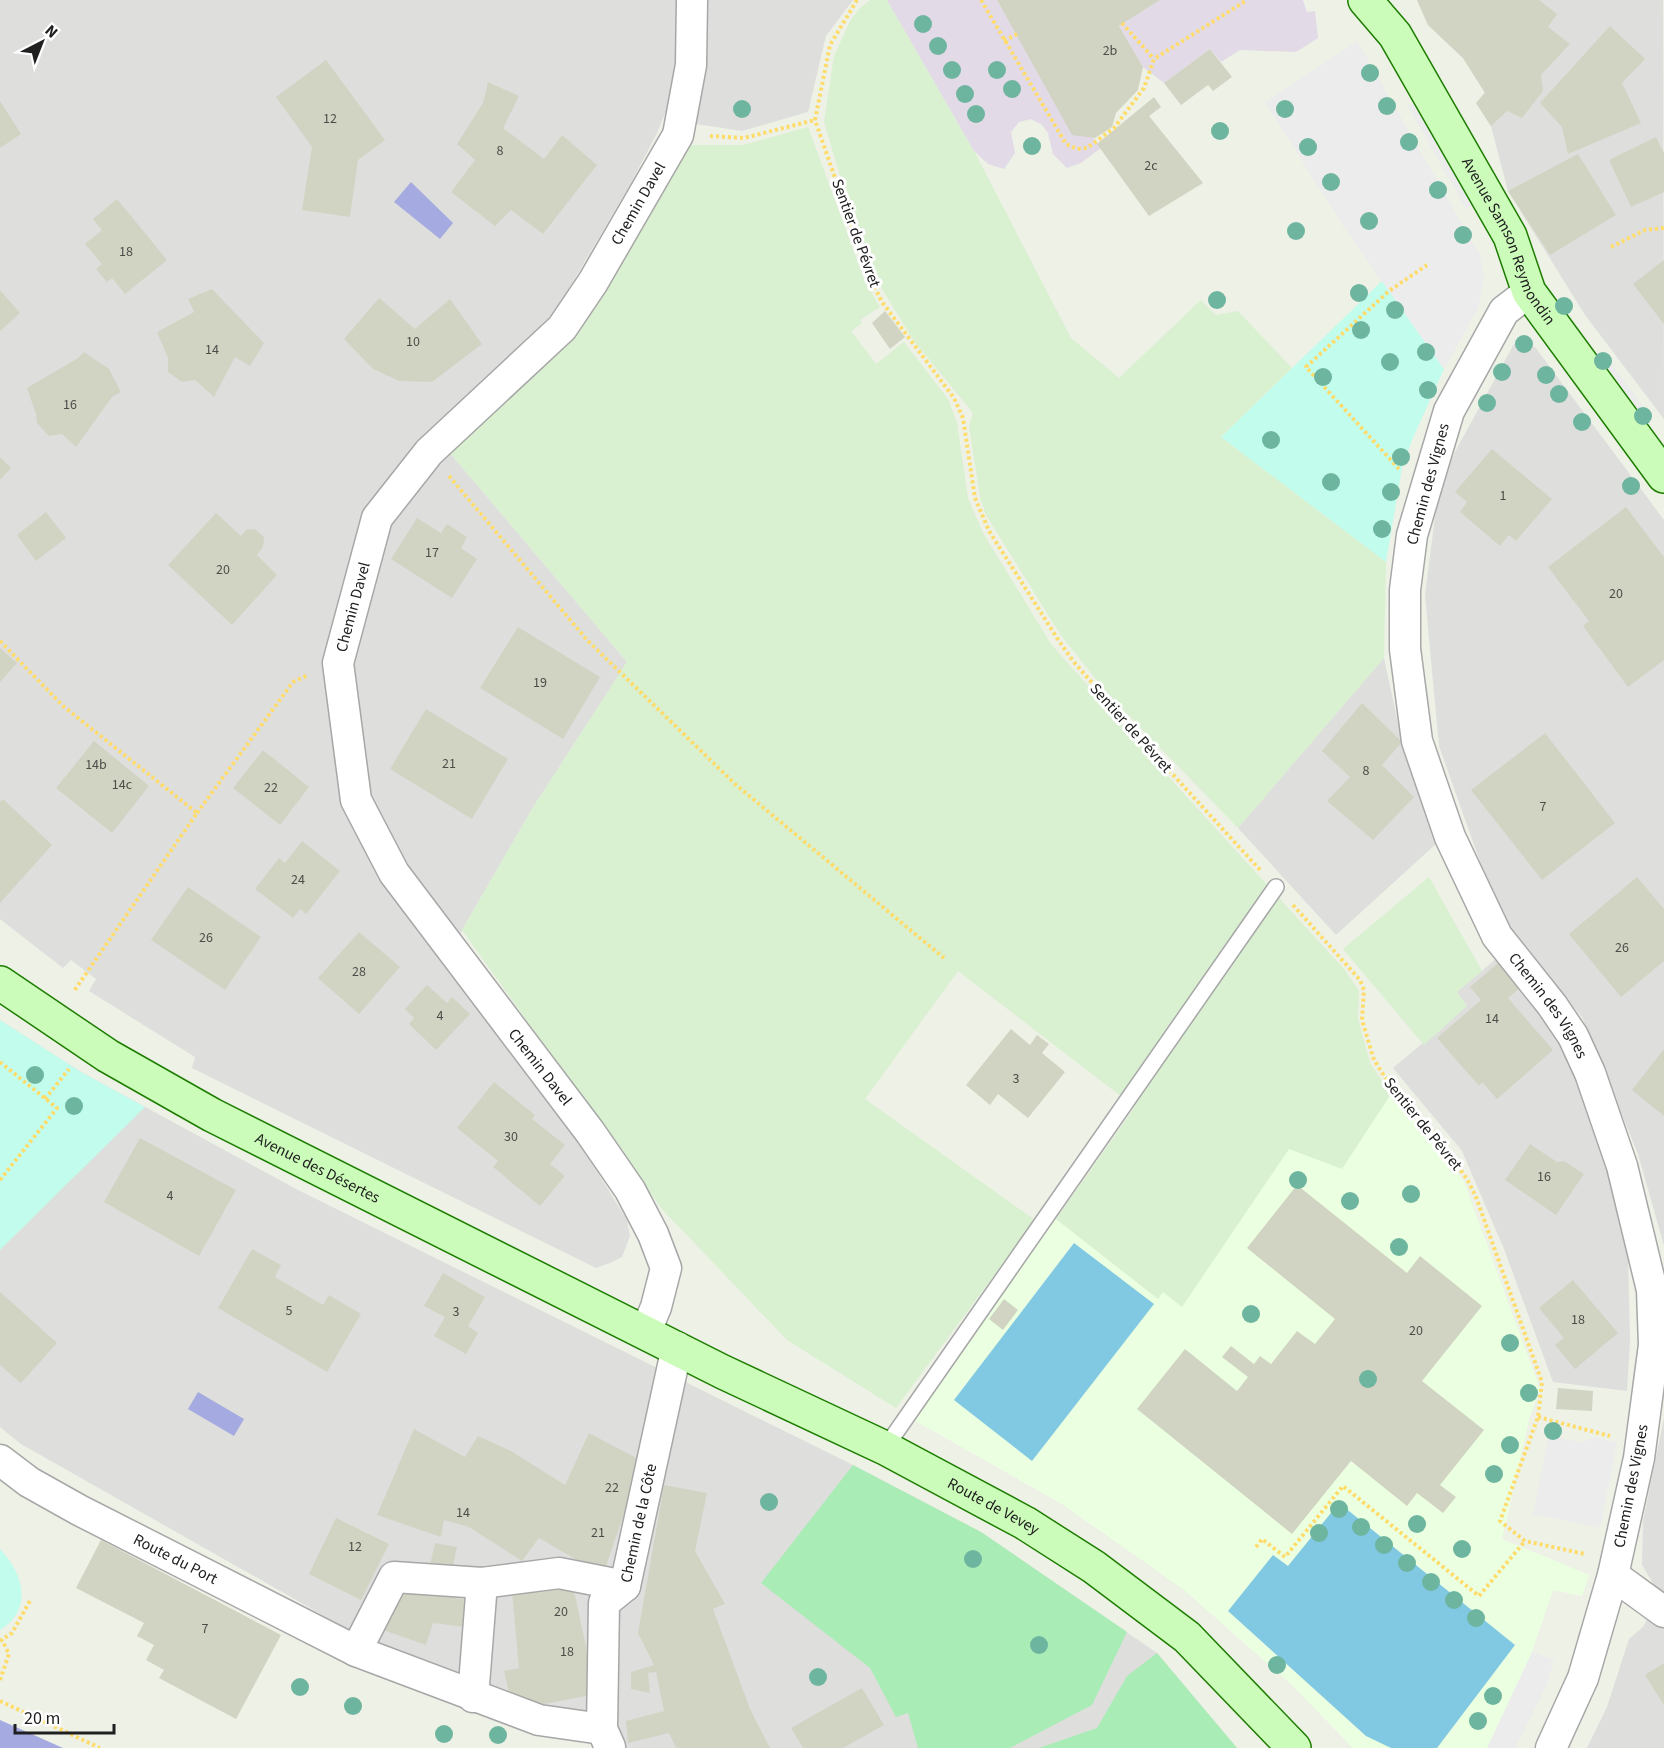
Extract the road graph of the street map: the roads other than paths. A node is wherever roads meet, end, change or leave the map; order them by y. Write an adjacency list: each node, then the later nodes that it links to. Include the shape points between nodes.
1 (692, 0): 7 (street, Chemin Davel, via 691,65 678,135 562,328 429,452 377,518 338,663 356,800 399,883 590,1132 630,1190 653,1234 666,1268)
2 (1365, 0): 3 (main road, Avenue Samson Reymondin, via 1395,35 1510,236)
3 (1529, 292): 4 (main road, Avenue Samson Reymondin); 11 (street, Chemin des Vignes, via 1504,311 1449,411 1412,535 1405,590 1405,649 1417,741 1450,837 1497,936 1573,1036 1622,1166 1652,1290 1654,1345 1639,1458)
4 (1664, 476)
5 (1276, 887): 9 (lane)
6 (0, 983): 7 (main road, Avenue des Désertes, via 108,1056 212,1115 411,1217)
7 (646, 1330): 8 (main road, Route de Vevey)
8 (677, 1347): 9 (main road, Route de Vevey); 13 (street, Chemin de la Côte)
9 (885, 1448): 18 (main road, Route de Vevey, via 1024,1523 1094,1567 1187,1637)
10 (0, 1460): 15 (street, Route du Port, via 29,1482 80,1510)
11 (1613, 1575): 14 (street); 19 (street, Chemin des Vignes, via 1583,1678)
12 (482, 1583): 13 (street, via 559,1573); 15 (street, via 394,1577); 16 (street)
13 (625, 1586): 17 (street, Chemin de la Côte, via 604,1603)
14 (1664, 1612)
15 (356, 1651): 16 (street, Route du Port)
16 (473, 1697): 17 (street, Route du Port)
17 (606, 1739)
18 (1294, 1748)
19 (1551, 1748)

